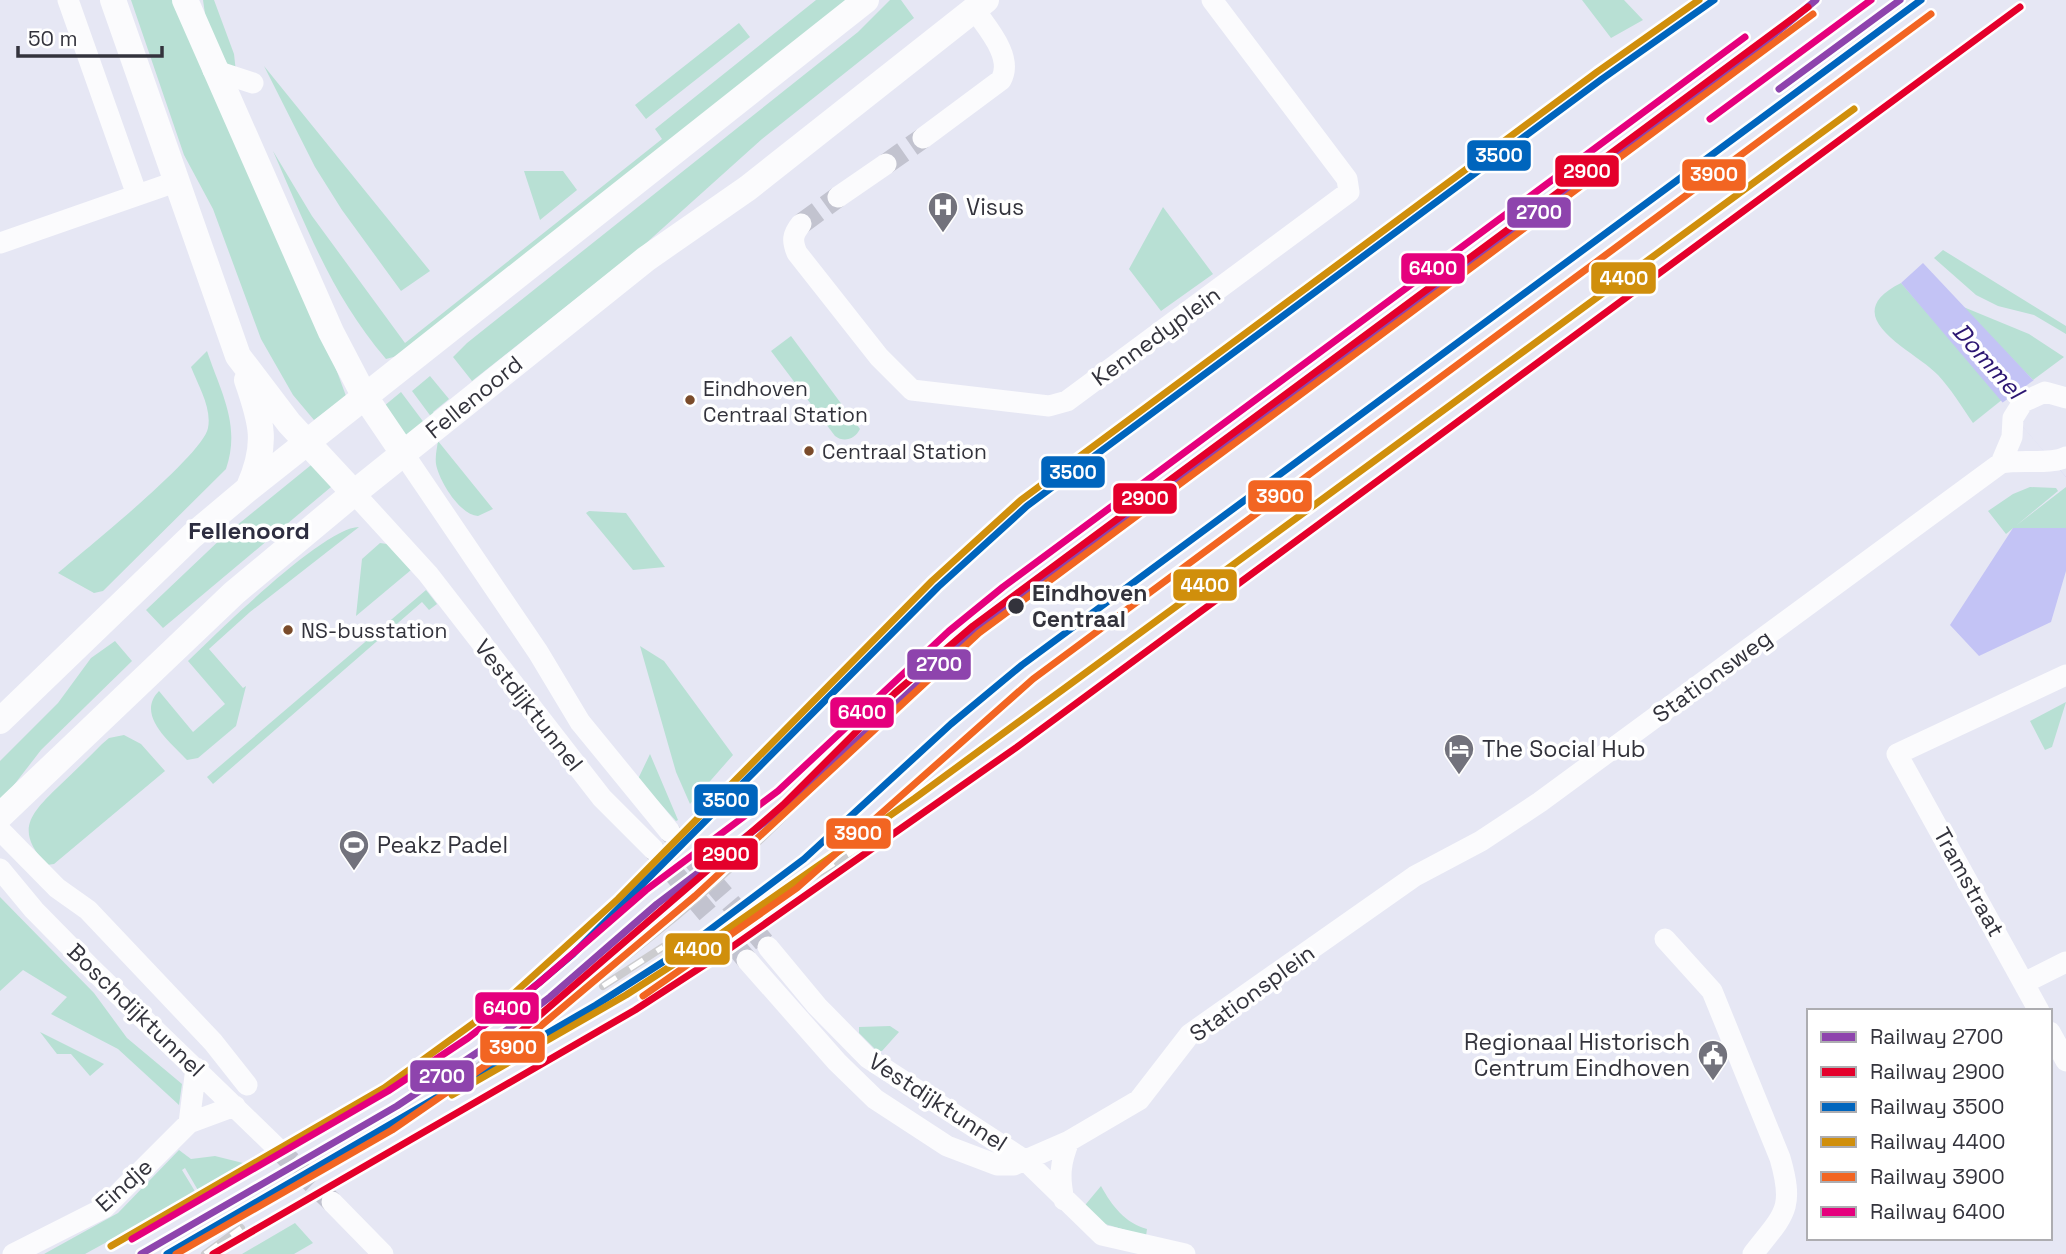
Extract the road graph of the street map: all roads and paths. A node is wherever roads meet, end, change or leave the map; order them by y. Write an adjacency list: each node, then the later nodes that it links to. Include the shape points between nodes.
1 (68, 0): 12 (street)
2 (113, 0): 11 (main road)
3 (185, 0): 7 (main road)
4 (866, 0): 18 (main road)
5 (1212, 0): 14 (street, Kennedyplein, via 1347,179 1349,192 1067,401 1049,406 912,390 879,357 797,253 793,242)
6 (976, 3): 9 (street, via 1006,72); 20 (main road, Fellenoord, via 748,188 646,259)
7 (213, 70): 8 (street); 18 (main road)
8 (253, 83)
9 (923, 138)
10 (886, 164): 13 (street)
11 (178, 181): 12 (street); 16 (main road)
12 (137, 195): 15 (street)
13 (838, 197)
14 (801, 224)
15 (0, 243)
16 (239, 358): 19 (main road); 23 (main road, via 263,439)
17 (2056, 395): 22 (street, via 2023,402 2013,418 2012,437)
18 (365, 397): 19 (main road); 20 (main road)
19 (306, 442): 23 (main road); 24 (main road)
20 (403, 453): 24 (main road, Fellenoord); 29 (street, Vestdijktunnel, via 580,722)
21 (2059, 460): 22 (street)
22 (2001, 463): 32 (street, Stationsweg, via 1539,802 1482,841)
23 (248, 488): 26 (main road)
24 (354, 493): 27 (main road, Fellenoord, via 233,593); 30 (street, Vestdijktunnel, via 428,574 602,798)
25 (2066, 675): 37 (street, Tramstraat, via 1897,754)
26 (0, 721)
27 (0, 816)
28 (0, 830): 42 (street, Boschdijktunnel, via 57,888 89,910 213,1042)
29 (670, 832)
30 (654, 850)
31 (0, 869): 41 (street, Boschdijktunnel, via 92,969)
32 (1415, 876): 45 (street, Stationsplein, via 1190,1034 1139,1100)
33 (1665, 939): 54 (street, via 1712,991 1787,1184 1784,1214)
34 (768, 947): 48 (street, Vestdijktunnel, via 868,1058)
35 (747, 960): 46 (street, Vestdijktunnel, via 851,1078 897,1116)
36 (2066, 962): 37 (street)
37 (2024, 983): 38 (street, Tramstraat)
38 (2038, 1009)
39 (2052, 1036): 40 (street)
40 (2066, 1061)
41 (196, 1068): 43 (street, Boschdijktunnel); 44 (street)
42 (247, 1085)
43 (235, 1107): 44 (street, Eindje); 47 (street, Boschdijktunnel)
44 (189, 1123): 51 (street, Eindje, via 104,1208)
45 (1069, 1141): 48 (street, Stationsplein); 49 (street, via 1060,1162)
46 (947, 1146): 48 (street, Stationsplein, via 997,1165)
47 (276, 1147)
48 (1026, 1161): 49 (street, Vestdijktunnel)
49 (1064, 1200): 53 (street, Vestdijktunnel, via 1102,1235)
50 (332, 1202): 52 (street)
51 (12, 1254)
52 (383, 1254)
53 (1185, 1254)
54 (1753, 1254)

